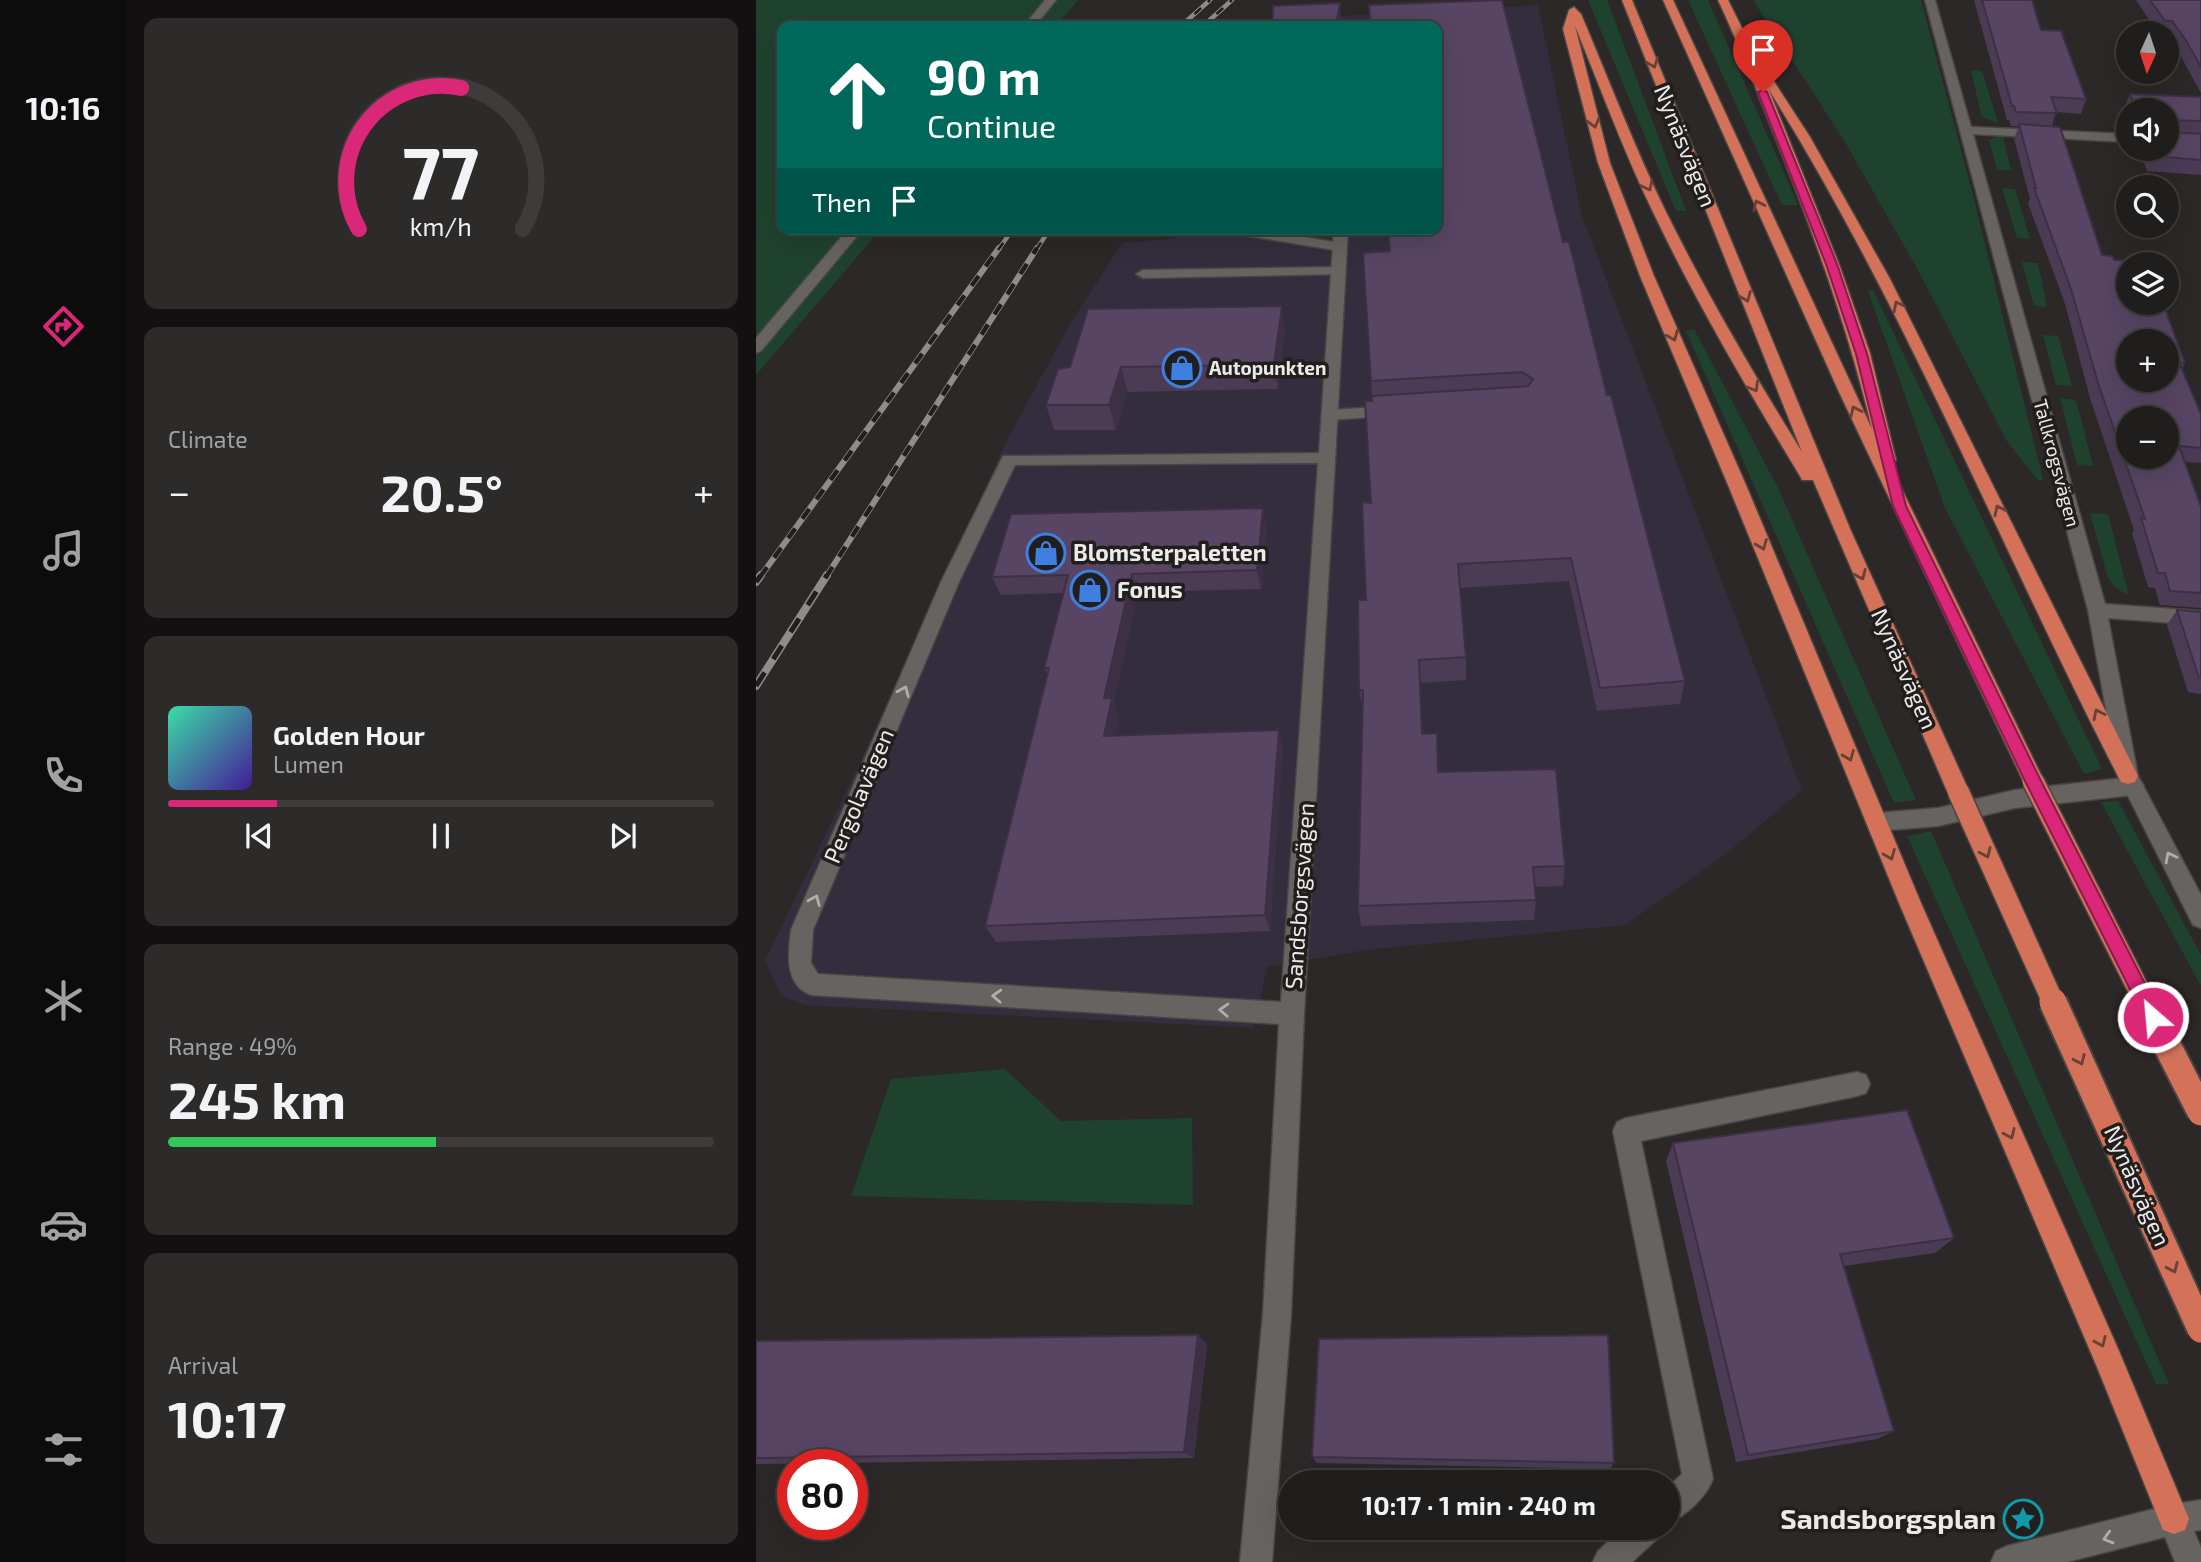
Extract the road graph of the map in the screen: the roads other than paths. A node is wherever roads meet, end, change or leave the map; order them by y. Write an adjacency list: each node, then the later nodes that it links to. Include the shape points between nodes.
1 (1051, 0): 7 (street)
2 (1627, 0): 21 (highway, Nynäsvägen, one-way to 21)
3 (1668, 0): 20 (highway, Nynäsvägen, one-way to 3)
4 (1723, 0): 8 (highway)
5 (1930, 0): 9 (street, Tallkrogsvägen)
6 (1572, 5): 21 (highway, one-way to 21, via 1642,173 1705,299); 25 (highway, one-way to 25, via 1569,29 1604,163 1647,276)
7 (1033, 21)
8 (1745, 46): 20 (highway, via 1862,354); 24 (highway, one-way to 8, via 1897,303 1823,166)
9 (1966, 130): 10 (street); 22 (street, Tallkrogsvägen)
10 (2116, 137)
11 (851, 235): 16 (street)
12 (1303, 235): 13 (street)
13 (1340, 238): 14 (street, Sandsborgsvägen)
14 (1339, 271): 15 (street); 18 (street, Sandsborgsvägen)
15 (1143, 274)
16 (756, 348)
17 (1412, 410): 18 (street)
18 (1330, 415): 19 (street, Sandsborgsvägen)
19 (1328, 458): 27 (street, Sandsborgsvägen); 27 (street, Pergolavägen, one-way to 19, via 811,984 799,965 802,930 950,582 1009,460)
20 (1899, 506): 29 (highway, Nynäsvägen, bridge)
21 (1842, 531): 30 (highway, Nynäsvägen, one-way to 30, bridge)
22 (2097, 610): 23 (street); 24 (street, Tallkrogsvägen)
23 (2201, 618)
24 (2131, 781): 25 (street, via 2015,799 1938,817); 26 (street, Tallkrogsvägen, one-way to 24)
25 (1877, 822): 32 (highway, one-way to 32, via 2109,1361)
26 (2201, 918)
27 (1292, 1014): 34 (street, Sandsborgsvägen, via 1277,1314)
28 (1857, 1084): 31 (street, via 1626,1131 1698,1479)
29 (2201, 1112)
30 (2201, 1329)
31 (1680, 1496)
32 (2187, 1517): 36 (street, one-way to 36); 37 (street)
33 (1633, 1540): 35 (street)
34 (1256, 1562)
35 (1609, 1562)
36 (2007, 1562)
37 (2190, 1562)

